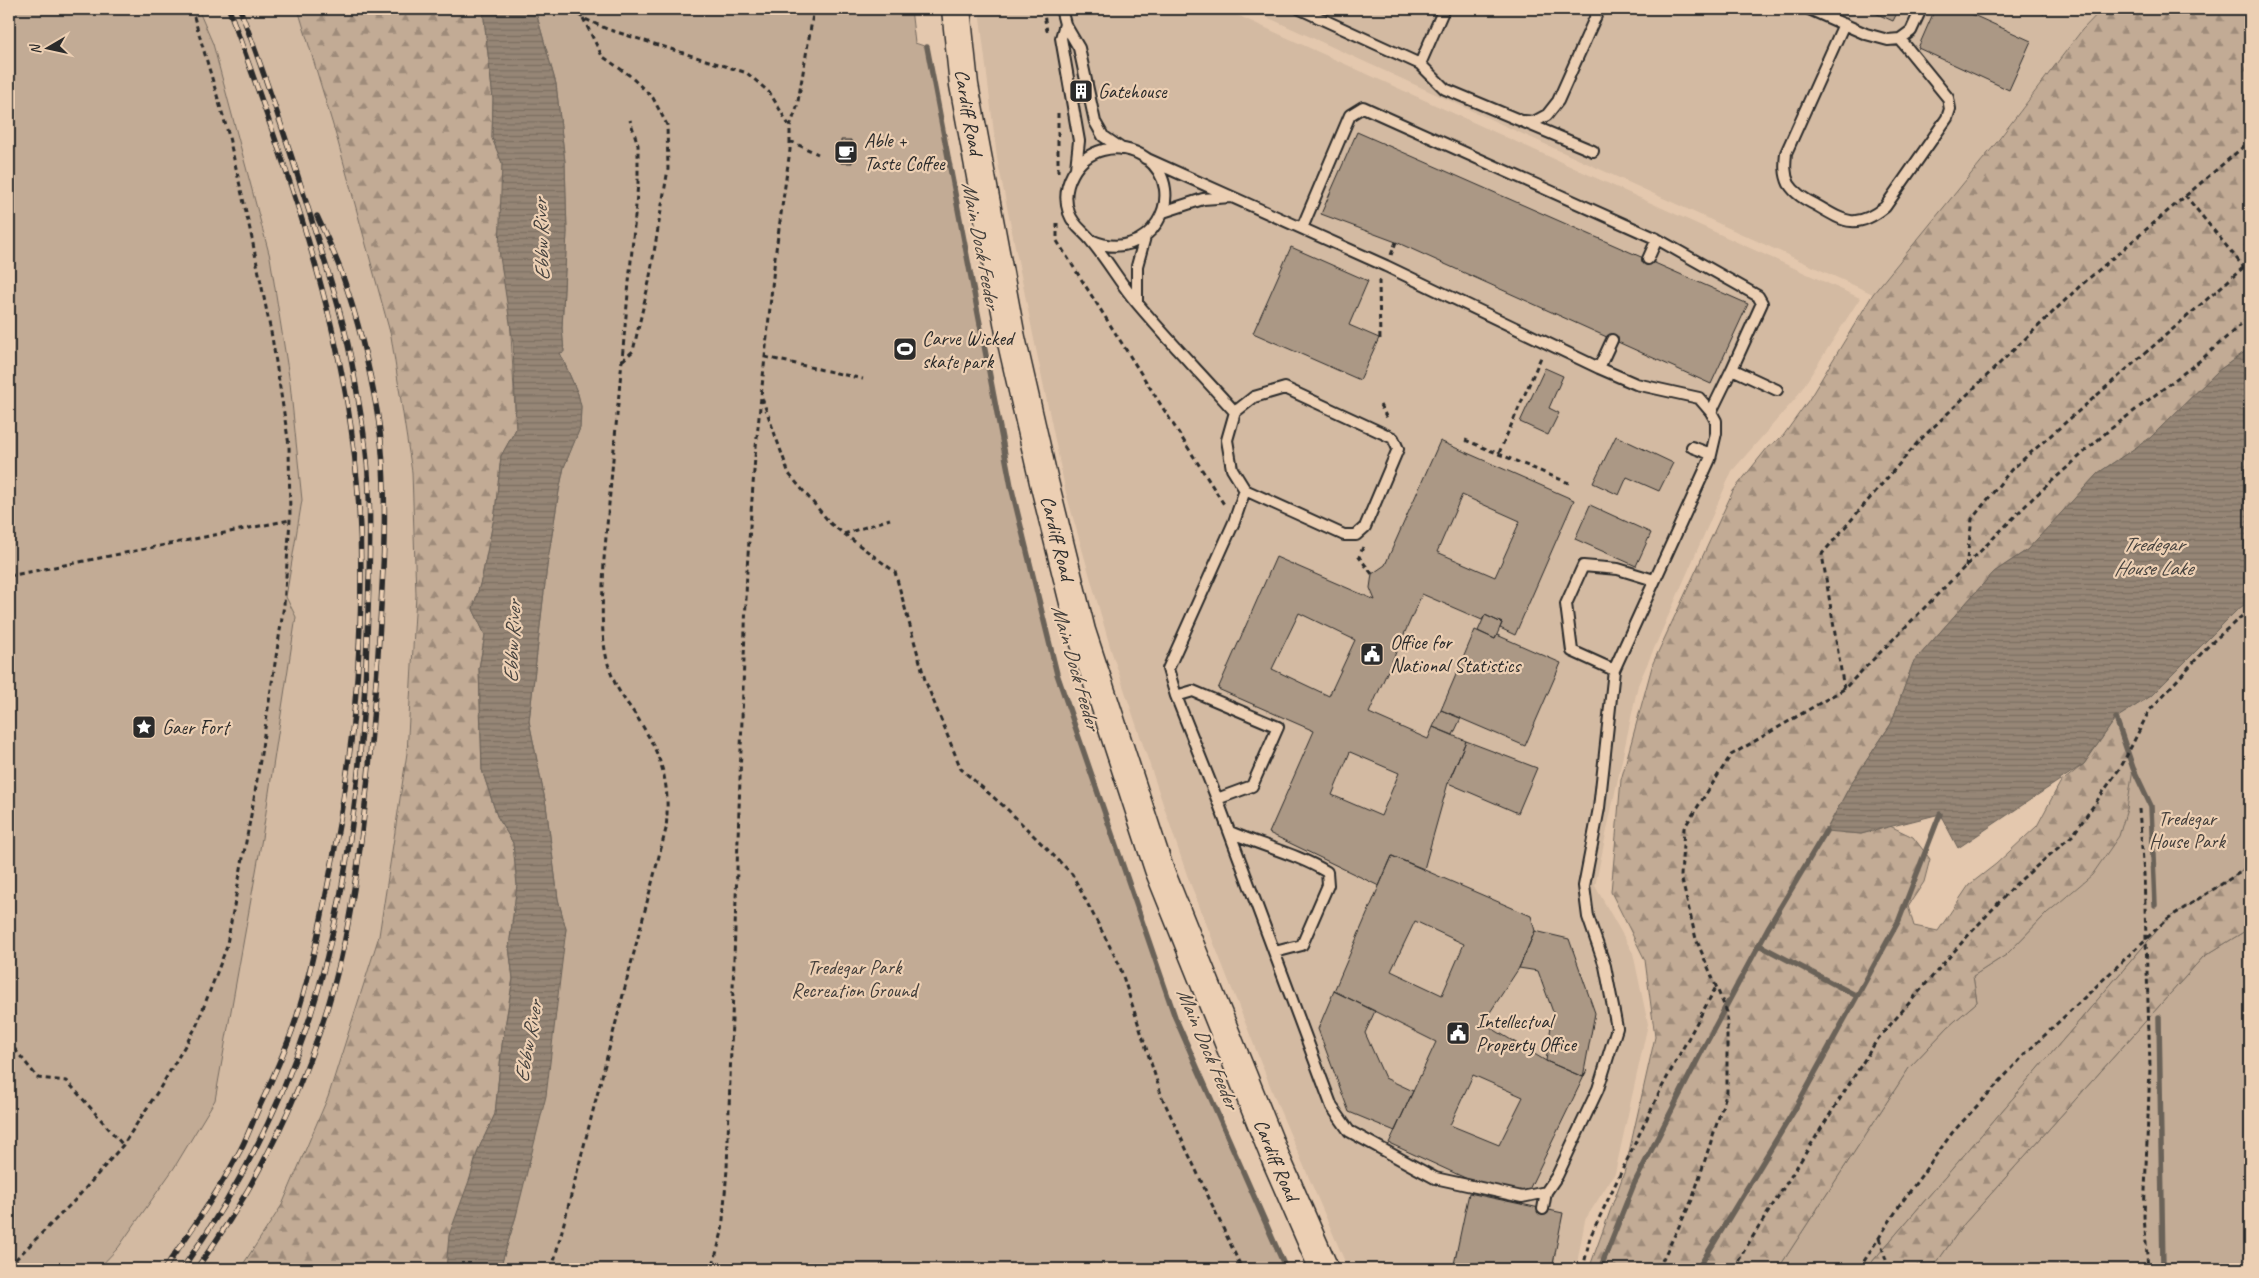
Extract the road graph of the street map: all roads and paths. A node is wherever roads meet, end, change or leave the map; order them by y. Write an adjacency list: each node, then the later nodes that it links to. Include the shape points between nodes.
1 (188, 9): 58 (path, via 194,17 228,133 268,318 289,445)
2 (571, 9): 11 (path)
3 (814, 9): 18 (path, via 797,107)
4 (956, 9): 83 (main road, Cardiff Road, via 964,85 1010,328 1081,631 1159,869)
5 (1061, 9): 12 (lane)
6 (1300, 9): 15 (lane)
7 (1444, 9): 15 (lane)
8 (1599, 9): 17 (lane, via 1558,101 1547,115 1534,122)
9 (1809, 9): 13 (lane)
10 (1921, 9): 14 (lane, via 1911,31)
11 (582, 18): 18 (path, via 747,73 770,93); 43 (path, via 602,56 653,98 667,125 668,169 649,282 632,351)
12 (1065, 24): 21 (lane, via 1079,48 1095,122 1103,136); 25 (lane, via 1061,38 1079,141)
13 (1844, 24): 14 (lane, via 1888,40); 14 (lane, via 1786,153 1785,169 1789,184 1801,197 1843,221 1873,217 1885,207 1948,118 1948,98)
14 (1900, 38)
15 (1420, 64): 17 (lane, via 1445,89)
16 (630, 120): 43 (path, via 638,145 638,183)
17 (1518, 120): 22 (lane)
18 (790, 127): 19 (path)
19 (790, 141): 23 (path); 42 (path)
20 (2250, 141): 26 (path)
21 (1122, 148): 24 (lane); 25 (lane, via 1095,153)
22 (1593, 151)
23 (818, 154)
24 (1146, 158): 27 (lane); 28 (lane, via 1163,184)
25 (1076, 168): 32 (lane, via 1068,187 1067,204 1077,228)
26 (2185, 195): 34 (path); 65 (path, via 2080,286 1919,441 1822,554)
27 (1232, 197): 28 (lane, via 1203,199); 29 (lane)
28 (1163, 212): 30 (lane)
29 (1302, 228): 31 (lane, via 1350,115 1363,107); 41 (lane)
30 (1145, 237): 32 (lane, via 1126,246 1111,246); 37 (lane, via 1137,266)
31 (1658, 239): 33 (lane); 45 (lane, via 1758,296 1762,302)
32 (1091, 240): 37 (lane)
33 (1648, 259)
34 (2244, 267): 35 (path); 60 (path, via 2011,470 1972,519)
35 (2250, 275)
36 (1379, 280): 40 (path)
37 (1137, 303): 49 (lane)
38 (2250, 316): 60 (path, via 2202,359 2108,430 2033,498)
39 (1612, 340): 44 (lane)
40 (1380, 342)
41 (1547, 343): 44 (lane); 53 (path)
42 (765, 357): 46 (path); 48 (path)
43 (622, 361): 80 (path, via 604,559 605,651 623,701 641,723 656,752 667,781 668,806 666,829)
44 (1599, 368): 50 (lane, via 1636,384 1699,398)
45 (1732, 369): 47 (lane); 50 (lane)
46 (863, 380)
47 (1778, 390)
48 (761, 395): 59 (path, via 789,474 831,524); 81 (path, via 747,569 726,1178 722,1232)
49 (1235, 412): 56 (lane, via 1227,440 1232,469); 56 (lane, via 1254,397 1285,388 1393,438 1398,450 1365,527 1356,535 1344,534)
50 (1712, 412): 54 (lane, via 1716,433)
51 (1465, 440): 53 (path)
52 (1692, 447): 54 (lane)
53 (1499, 453): 55 (path)
54 (1711, 454): 62 (lane)
55 (1569, 483)
56 (1244, 490): 66 (lane, via 1234,522 1168,668)
57 (890, 519): 59 (path)
58 (290, 520): 61 (path); 75 (path, via 284,604 254,799 226,949 196,1027)
59 (844, 534): 82 (path, via 895,572 925,680 961,769 1008,810 1072,874 1119,964 1162,1097)
60 (1966, 568): 65 (path)
61 (9, 576)
62 (1654, 580): 64 (lane); 64 (lane, via 1618,569 1583,566 1566,604 1572,651)
63 (2250, 609): 86 (path, via 2210,644 2149,711 2122,765 2073,834 2016,884 1876,1040)
64 (1614, 670): 76 (lane, via 1599,808 1584,886 1588,917 1605,966 1617,1028 1598,1089 1557,1176)
65 (1844, 689): 73 (path, via 1731,755 1684,828 1681,876 1696,939)
66 (1176, 696): 67 (lane); 67 (lane, via 1193,691 1278,727 1252,786)
67 (1217, 799): 69 (lane)
68 (2139, 809): 71 (path)
69 (1230, 832): 72 (lane); 72 (lane, via 1307,860 1327,872 1328,885 1302,945)
70 (2250, 866): 71 (path, via 2167,919)
71 (2145, 940): 78 (path, via 2026,1053 1952,1133); 89 (path, via 2150,1067 2144,1216)
72 (1275, 952): 76 (lane, via 1332,1107 1349,1131 1435,1178 1522,1197)
73 (1716, 986): 84 (path, via 1662,1087 1590,1237); 85 (path, via 1728,1012 1727,1092 1692,1200)
74 (9, 1042): 75 (path, via 38,1078 67,1081)
75 (123, 1145): 79 (path, via 77,1198)
76 (1546, 1192): 77 (lane)
77 (1542, 1209)
78 (1879, 1238): 87 (path); 88 (path)
79 (9, 1266)
80 (552, 1269)
81 (712, 1269)
82 (1242, 1269)
83 (1324, 1269)
84 (1583, 1269)
85 (1658, 1269)
86 (1734, 1269)
87 (1858, 1269)
88 (1889, 1269)
89 (2148, 1269)

